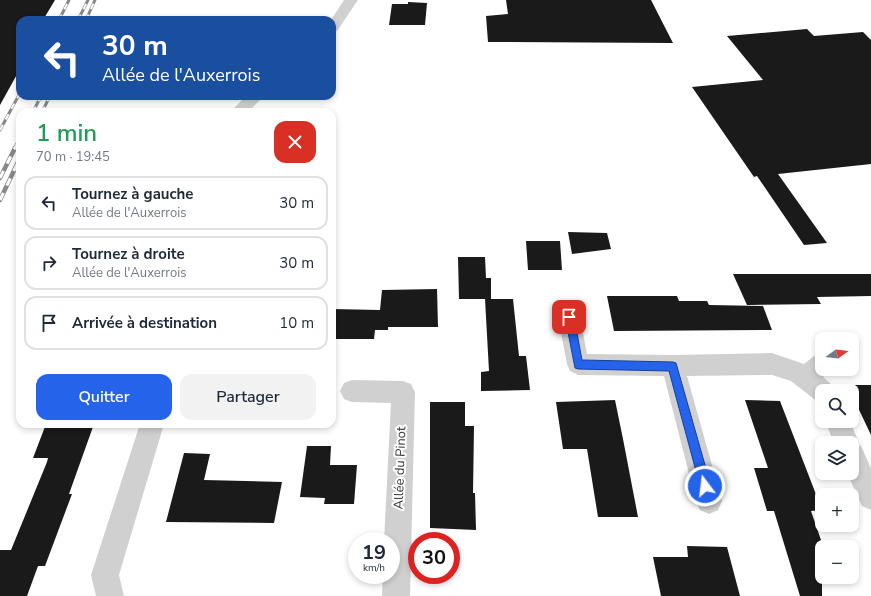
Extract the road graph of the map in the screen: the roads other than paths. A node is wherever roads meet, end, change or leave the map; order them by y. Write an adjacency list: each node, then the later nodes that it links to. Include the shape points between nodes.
1 (351, 0): 2 (street)
2 (336, 22)
3 (252, 100): 4 (street)
4 (242, 108)
5 (569, 317): 6 (street, via 578,364)
6 (673, 366): 7 (street, via 772,364); 12 (street)
7 (817, 377)
8 (352, 391): 14 (street, Allée du Pinot, via 403,392)
9 (151, 428): 13 (street, via 105,575)
10 (859, 470): 11 (street)
11 (871, 497)
12 (710, 501)
13 (110, 596)
14 (396, 596)

